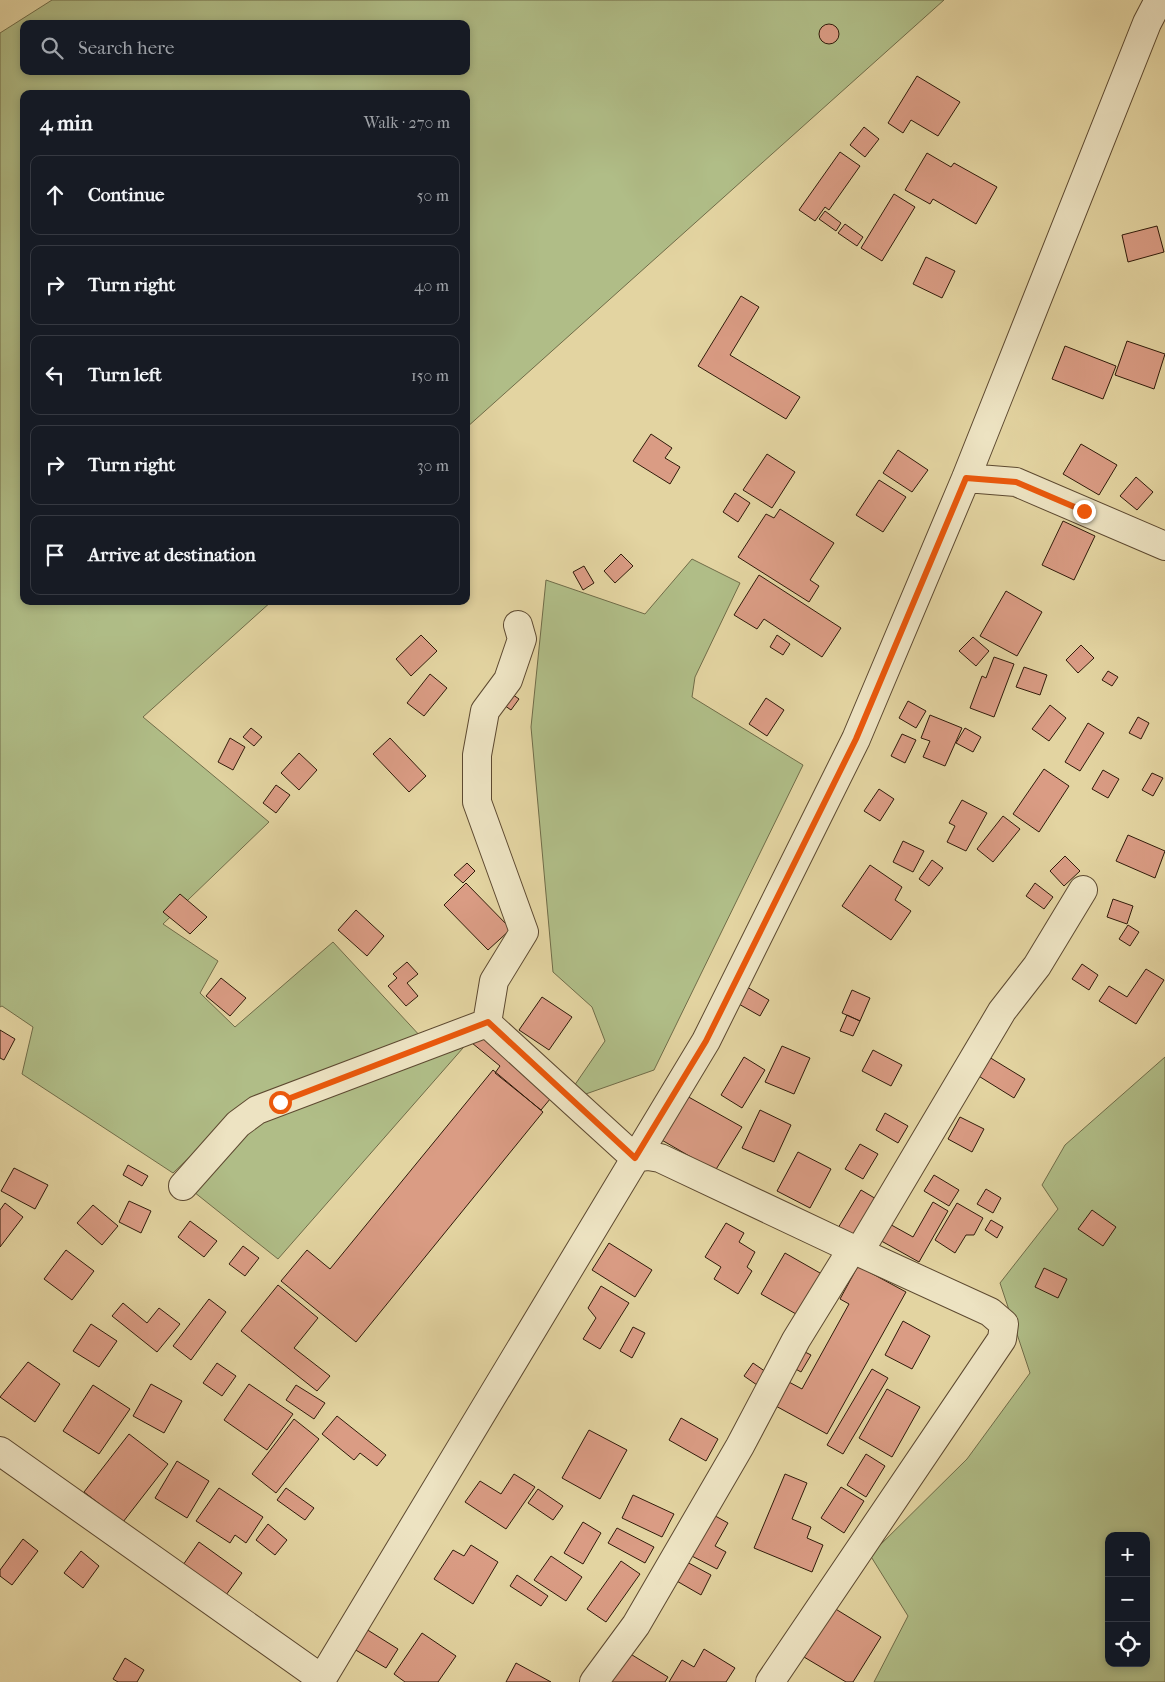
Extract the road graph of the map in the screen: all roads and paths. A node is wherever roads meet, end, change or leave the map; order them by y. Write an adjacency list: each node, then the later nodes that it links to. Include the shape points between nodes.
1 (1159, 0): 2 (street)
2 (966, 478): 3 (street, via 1016,482); 7 (street, via 856,739 706,1041)
3 (1165, 546)
4 (518, 625): 6 (street, via 522,639 508,680 485,711 477,755 477,802 524,932 494,980)
5 (1082, 890): 9 (street, via 1038,966 1002,1011)
6 (488, 1022): 7 (street); 8 (street, via 257,1110 238,1124)
7 (635, 1158): 9 (street, via 660,1158); 11 (street)
8 (183, 1186)
9 (855, 1250): 12 (street, via 796,1340 740,1446 636,1624); 13 (street, via 990,1312 1004,1324 1002,1339)
10 (0, 1451): 11 (street)
11 (321, 1680)
12 (594, 1682)
13 (770, 1682)

